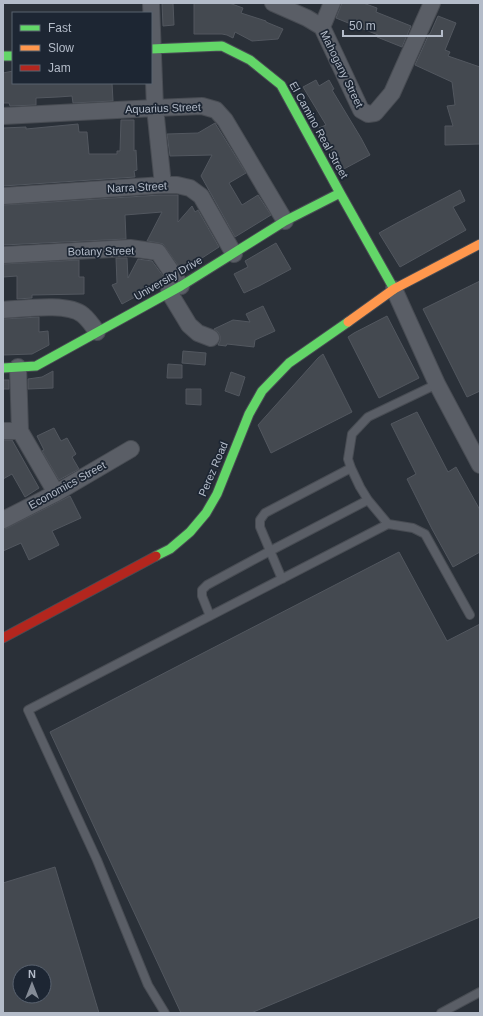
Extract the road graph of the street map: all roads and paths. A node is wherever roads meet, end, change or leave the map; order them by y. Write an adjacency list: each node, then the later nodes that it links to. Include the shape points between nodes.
1 (273, 3): 4 (street, Mahogany Street)
2 (332, 3): 4 (street)
3 (432, 3): 4 (street, Mahogany Street, via 392,93 375,113 368,114 361,110)
4 (322, 27)
5 (152, 49): 6 (street); 9 (street, El Camino Real Street, via 222,46 250,60 281,84)
6 (155, 108): 7 (street, Aquarius Street); 8 (street); 11 (street, Aquarius Street, via 202,106 216,110 225,120)
7 (3, 116)
8 (163, 185): 10 (street, Narra Street); 14 (street, Narra Street, via 190,188 201,196)
9 (340, 193): 11 (street, University Drive); 16 (street, El Camino Real Street)
10 (3, 196)
11 (285, 221): 14 (street, University Drive)
12 (480, 244): 16 (street, Perez Road)
13 (3, 254): 15 (street, Botany Street, via 130,248 158,252)
14 (234, 254): 15 (street, University Drive)
15 (175, 289): 18 (street, University Drive); 19 (street, Botany Street, via 189,325 198,333)
16 (394, 289): 21 (street); 35 (street, Perez Road, via 289,363 262,391 249,414 218,494 190,532 170,549)
17 (3, 310): 18 (street, via 59,307 72,310 82,314)
18 (97, 332): 20 (street, University Drive, via 36,366)
19 (211, 338)
20 (10, 368): 23 (street)
21 (437, 384): 25 (street); 26 (lane, via 368,416 352,434 348,458)
22 (3, 431): 23 (street)
23 (20, 431): 27 (street)
24 (131, 449): 27 (street, Economics Street)
25 (480, 465)
26 (351, 468): 28 (lane); 31 (lane, via 264,513 260,527)
27 (56, 493): 29 (street, Economics Street)
28 (368, 500): 30 (lane); 31 (lane)
29 (3, 520)
30 (388, 524): 32 (lane); 33 (lane, via 413,528 425,534)
31 (270, 551): 32 (lane); 34 (lane, via 202,590)
32 (282, 579): 34 (lane)
33 (470, 615)
34 (210, 616): 37 (lane, via 28,710 97,860 148,985)
35 (3, 638)
36 (480, 992): 38 (lane)
37 (165, 1013)
38 (441, 1013)

